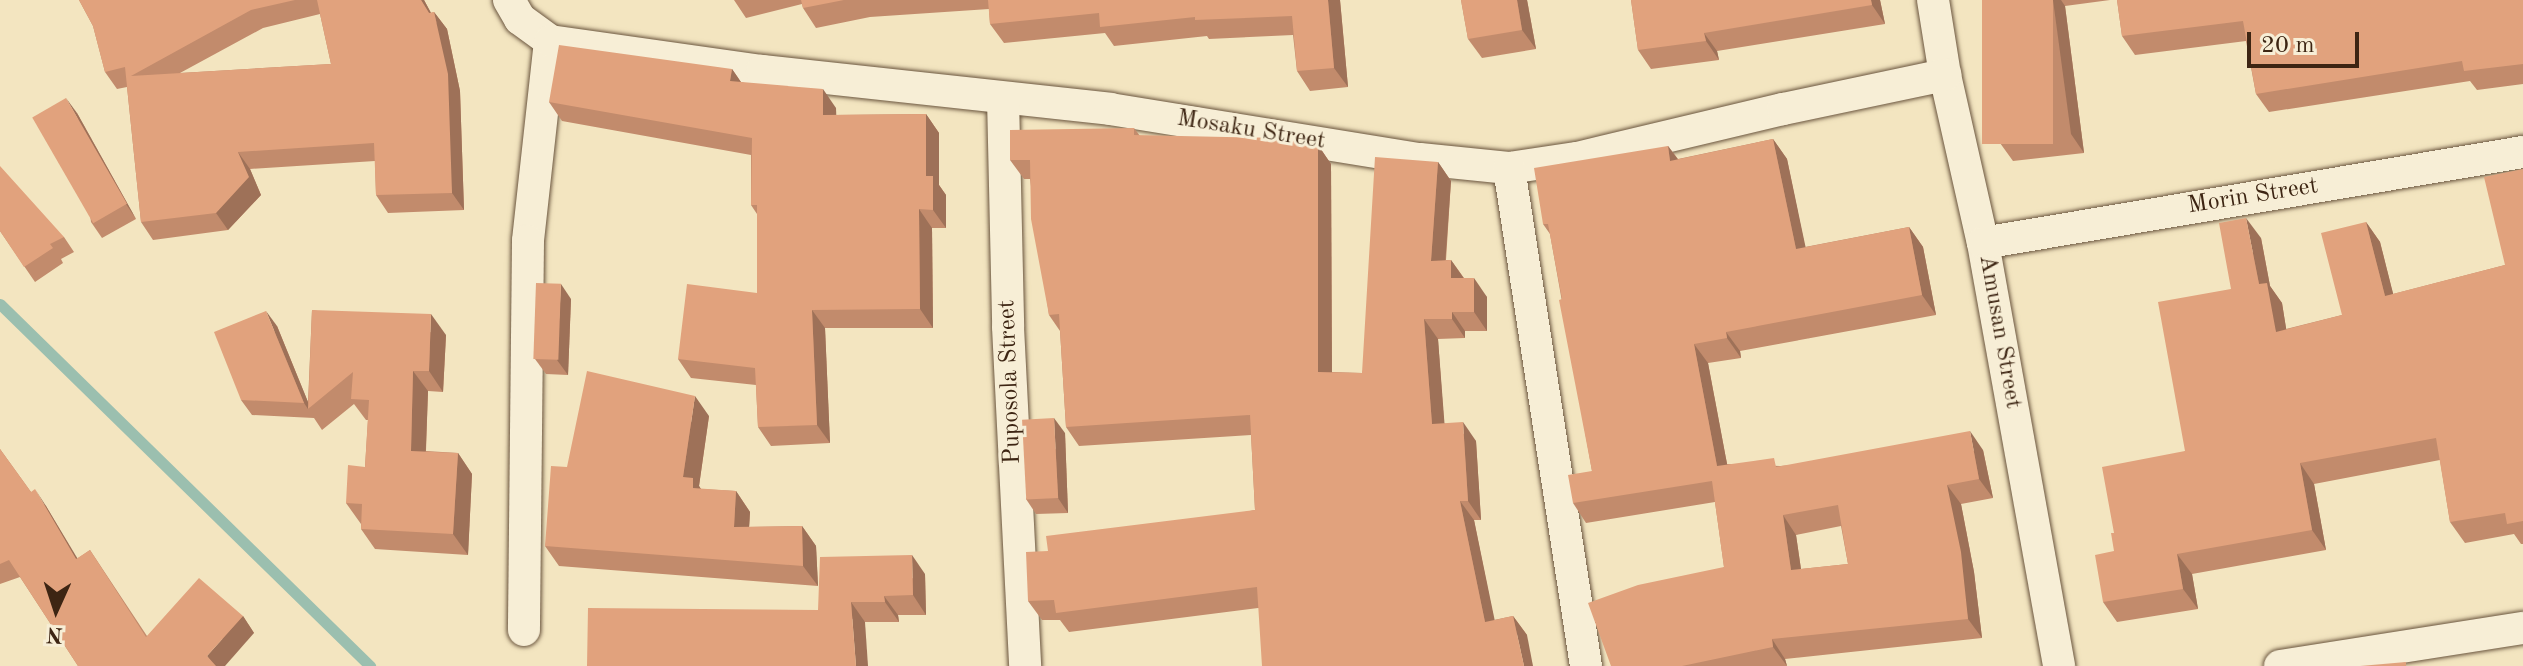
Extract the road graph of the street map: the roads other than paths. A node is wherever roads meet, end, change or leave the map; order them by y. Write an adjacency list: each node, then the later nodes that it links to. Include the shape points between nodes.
1 (509, 0): 3 (street, via 520,19)
2 (1933, 0): 4 (street, Amusan Street)
3 (550, 41): 5 (street, Mosaku Street); 10 (street, via 528,241)
4 (1945, 75): 7 (street, Mosaku Street, via 1577,158); 8 (street, Amusan Street)
5 (1003, 98): 7 (street, Mosaku Street); 11 (street, Puposola Street)
6 (2523, 152): 8 (street, Morin Street)
7 (1509, 168): 12 (street)
8 (1983, 243): 13 (street, Amusan Street)
9 (2523, 628): 14 (street)
10 (524, 630)
11 (1025, 666)
12 (1586, 666)
13 (2059, 666)
14 (2280, 666)

